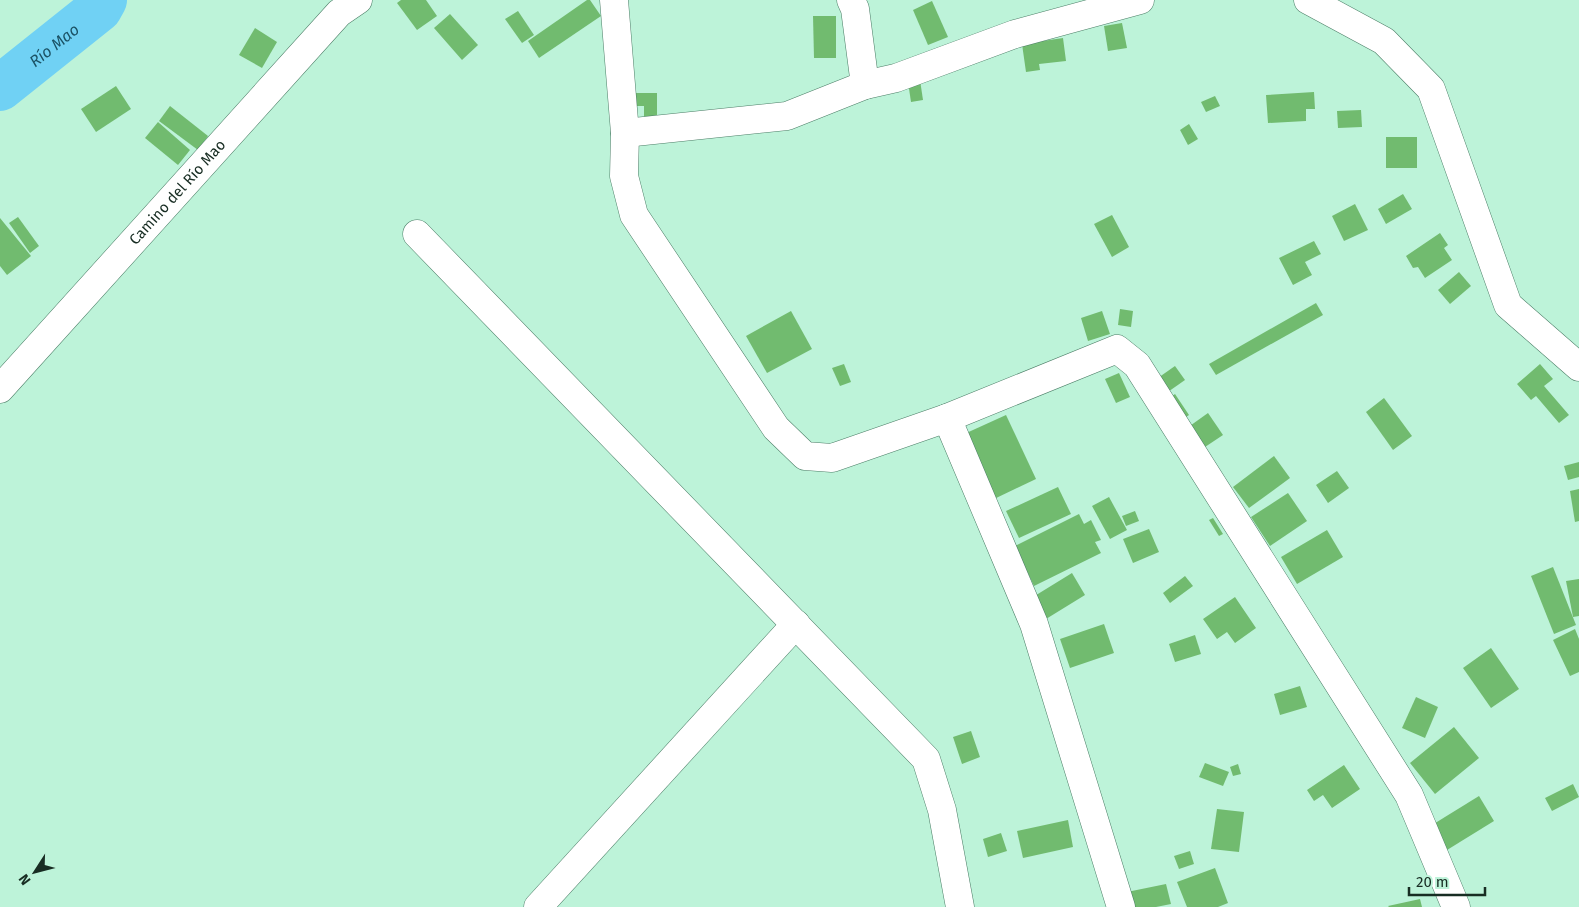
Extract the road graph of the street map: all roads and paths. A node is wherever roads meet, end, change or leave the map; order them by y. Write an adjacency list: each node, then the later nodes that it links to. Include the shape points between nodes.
1 (358, 0): 10 (street, Camino del Río Mao, via 339,13)
2 (614, 0): 7 (street)
3 (851, 0): 6 (street)
4 (1140, 0): 6 (street, via 1016,34 896,78)
5 (1308, 0): 9 (street, via 1384,40 1431,89 1508,305)
6 (865, 85): 7 (street, via 787,116)
7 (626, 133): 11 (street, via 624,176 634,215 776,428 805,456 832,458)
8 (417, 234): 12 (street)
9 (1579, 367)
10 (0, 389)
11 (947, 418): 15 (street, via 1034,624); 16 (street, via 1117,349 1137,365 1409,795)
12 (796, 624): 13 (street); 14 (street, via 926,759 942,810)
13 (538, 907)
14 (960, 907)
15 (1121, 907)
16 (1456, 907)

